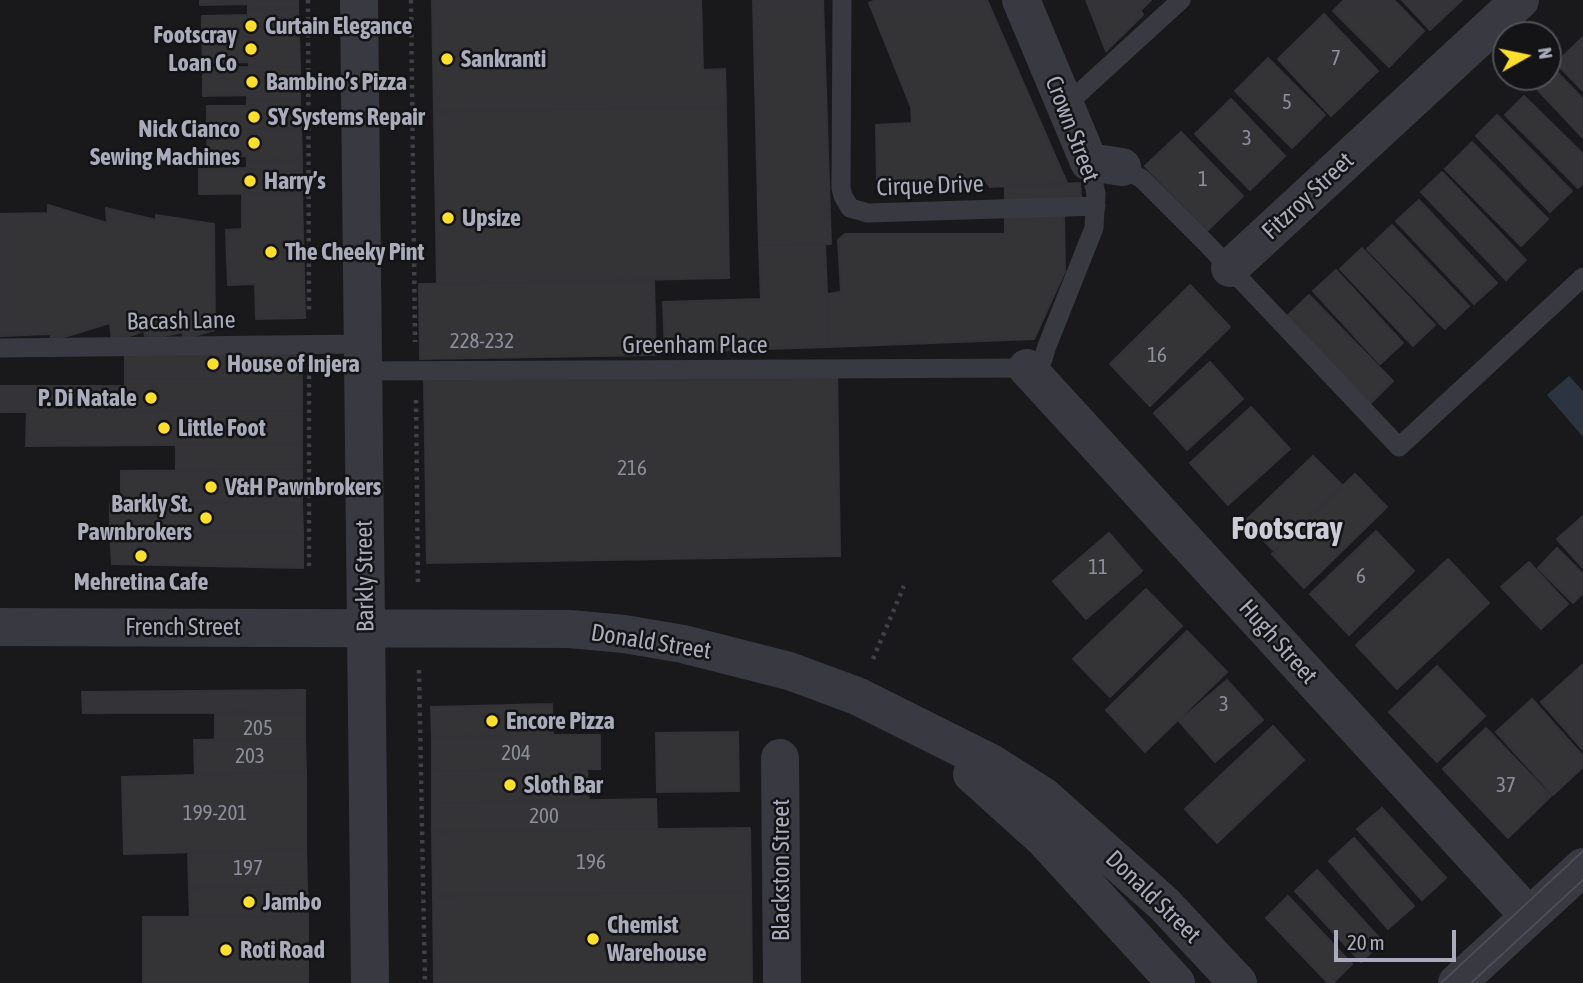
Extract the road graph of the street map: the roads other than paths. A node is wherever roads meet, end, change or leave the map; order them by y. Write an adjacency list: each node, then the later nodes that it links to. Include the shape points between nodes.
1 (359, 0): 12 (street, Barkly Street)
2 (842, 0): 8 (lane, Cirque Drive, via 841,188 850,208 868,213)
3 (1021, 0): 6 (street, Crown Street)
4 (1181, 0): 6 (lane)
5 (1520, 0): 9 (street, Fitzroy Street)
6 (1065, 106): 7 (street, Crown Street)
7 (1105, 164): 8 (lane, Crown Street, via 1095,182); 9 (lane, via 1142,179)
8 (1096, 206): 13 (lane, Crown Street, via 1091,240)
9 (1230, 268): 10 (lane, via 1399,447)
10 (1583, 277)
11 (0, 348): 12 (lane, Bacash Lane, via 309,344)
12 (362, 357): 13 (lane, Greenham Place, via 416,370); 15 (street, Barkly Street)
13 (1032, 373): 19 (street, Hugh Street)
14 (0, 627): 15 (street, French Street)
15 (366, 629): 16 (street, Donald Street, via 570,629 683,644 813,678); 20 (street, Barkly Street)
16 (920, 729): 22 (street, Donald Street, via 1044,839); 23 (street, Donald Street, via 990,763 1053,804 1164,904)
17 (780, 758): 21 (street, Blackston Street)
18 (1581, 874): 19 (street)
19 (1529, 916): 24 (street)
20 (370, 983)
21 (782, 983)
22 (1176, 983)
23 (1238, 983)
24 (1457, 983)

